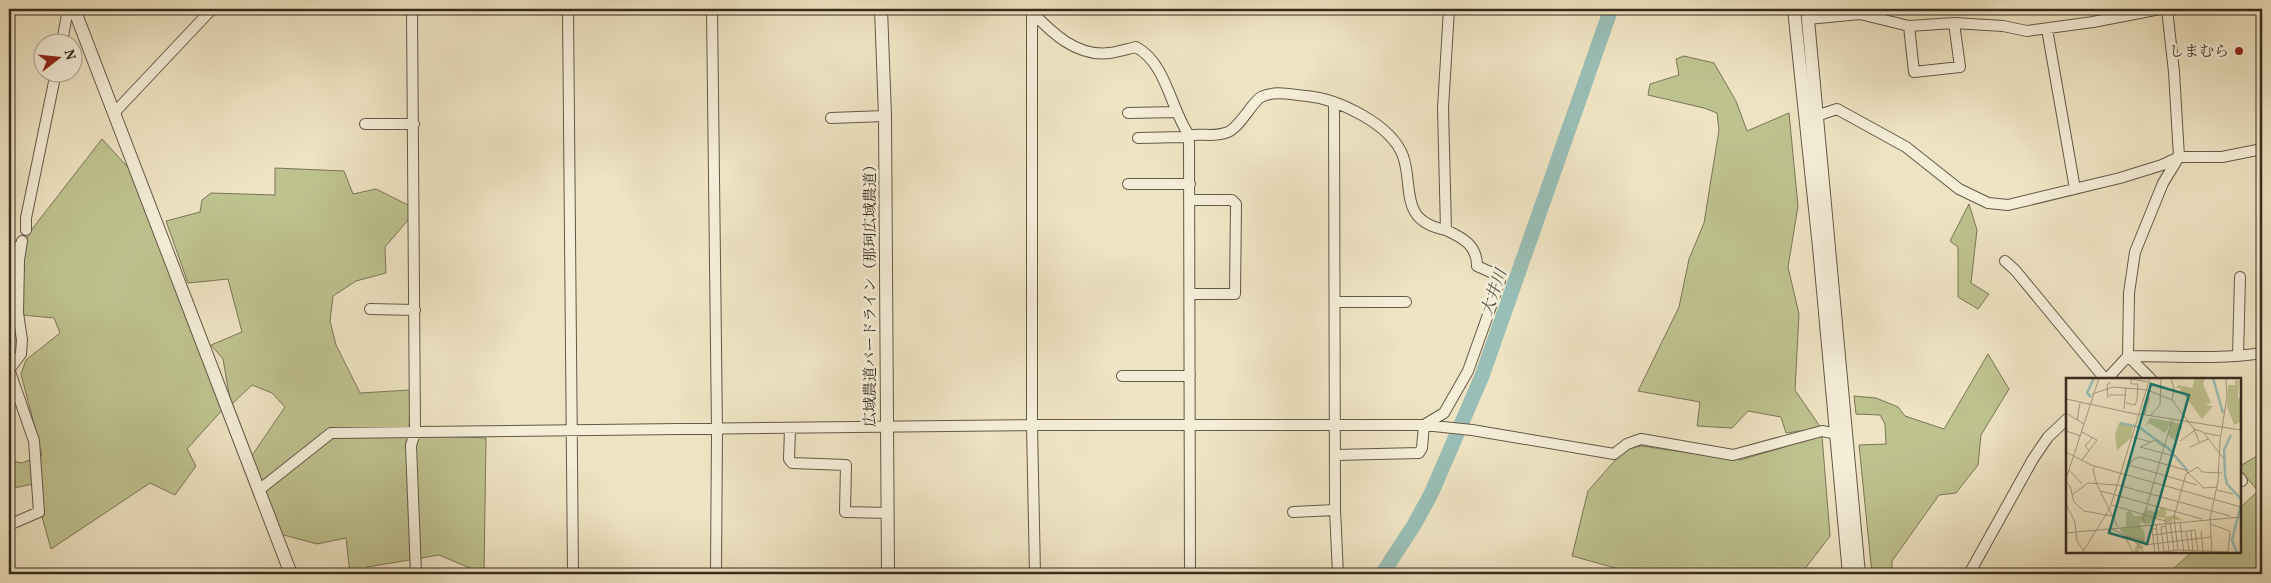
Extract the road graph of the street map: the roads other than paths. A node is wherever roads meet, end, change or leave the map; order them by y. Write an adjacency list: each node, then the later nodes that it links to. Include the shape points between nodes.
1 (68, 9): 18 (street)
2 (74, 9): 22 (street)
3 (212, 9): 22 (street)
4 (412, 9): 28 (street)
5 (568, 9): 64 (street)
6 (712, 9): 63 (street)
7 (880, 9): 24 (street, 広域農道バードライン（那珂広域農道）)
8 (1449, 9): 38 (street, via 1443,108)
9 (1794, 9): 66 (street)
10 (2160, 9): 13 (street)
11 (2167, 9): 32 (street)
12 (1032, 10): 21 (street, via 1066,43 1095,53 1136,47 1147,53 1160,71); 60 (street)
13 (2106, 13): 17 (street)
14 (1808, 14): 16 (street, via 1860,14); 25 (street)
15 (1954, 23): 16 (street); 16 (street, via 1960,67 1914,72); 17 (street, via 2027,31)
16 (1908, 26)
17 (2047, 29): 35 (street)
18 (64, 32)
19 (54, 82): 37 (street)
20 (1334, 102): 29 (street, via 1277,94 1261,97 1230,132 1213,137); 38 (street, via 1379,126 1389,135 1403,156 1413,210 1436,228); 43 (street)
21 (1176, 112): 23 (street); 29 (street)
22 (114, 113): 68 (street)
23 (1128, 113)
24 (885, 116): 26 (street); 61 (street, 広域農道バードライン（那珂広域農道）)
25 (1816, 116): 35 (street, via 1837,109 1906,147 1959,189 1988,203 2008,205); 66 (street)
26 (831, 118)
27 (365, 124): 28 (street)
28 (414, 124): 46 (street)
29 (1189, 135): 30 (street); 34 (street)
30 (1138, 138)
31 (2262, 149): 32 (street, via 2222,157)
32 (2178, 157): 35 (street, via 2162,166); 48 (street, via 2163,183 2135,252 2129,293)
33 (1128, 184): 34 (street)
34 (1190, 184): 36 (street)
35 (2076, 189)
36 (1190, 200): 42 (street); 42 (street, via 1232,200 1236,204 1235,294)
37 (26, 230)
38 (1446, 230): 59 (street, via 1472,245 1477,255 1477,266 1497,275 1500,281 1468,371 1444,413)
39 (2004, 261): 53 (street)
40 (9, 262): 50 (street, via 22,241 18,313 21,354)
41 (2240, 276): 49 (street)
42 (1190, 294): 52 (street)
43 (1336, 302): 44 (street); 58 (street)
44 (1406, 302)
45 (370, 309): 46 (street)
46 (415, 310): 65 (street)
47 (2262, 352): 49 (street)
48 (2128, 356): 49 (street); 54 (street); 55 (street)
49 (2238, 356)
50 (9, 369): 72 (street, via 34,441 39,512)
51 (1122, 376): 52 (street)
52 (1190, 376): 57 (street)
53 (2105, 378)
54 (2107, 378)
55 (2150, 378)
56 (2066, 420): 83 (street, via 2048,437 2033,459)
57 (1190, 425): 58 (street); 60 (street); 79 (street)
58 (1336, 425): 59 (street); 67 (street)
59 (1424, 425): 66 (street, via 1614,454 1641,439 1733,455 1822,431); 67 (street, via 1419,453)
60 (1032, 426): 61 (street); 78 (street)
61 (887, 428): 62 (street); 71 (street, 広域農道バードライン（那珂広域農道）)
62 (790, 429): 63 (street); 71 (street, via 789,459 792,463 846,465 845,512)
63 (717, 430): 64 (street); 76 (street)
64 (572, 431): 65 (street); 75 (street)
65 (415, 433): 68 (street, via 332,434); 74 (street, via 411,445)
66 (1841, 435): 81 (street); 82 (street)
67 (1336, 455): 69 (street)
68 (259, 490): 73 (street)
69 (1335, 510): 70 (street); 80 (street)
70 (1293, 512)
71 (888, 513): 77 (street, 広域農道バードライン（那珂広域農道）)
72 (9, 525)
73 (291, 574)
74 (416, 574)
75 (573, 574)
76 (716, 574)
77 (888, 574)
78 (1035, 574)
79 (1190, 574)
80 (1338, 574)
81 (1849, 574)
82 (1859, 574)
83 (1969, 574)

